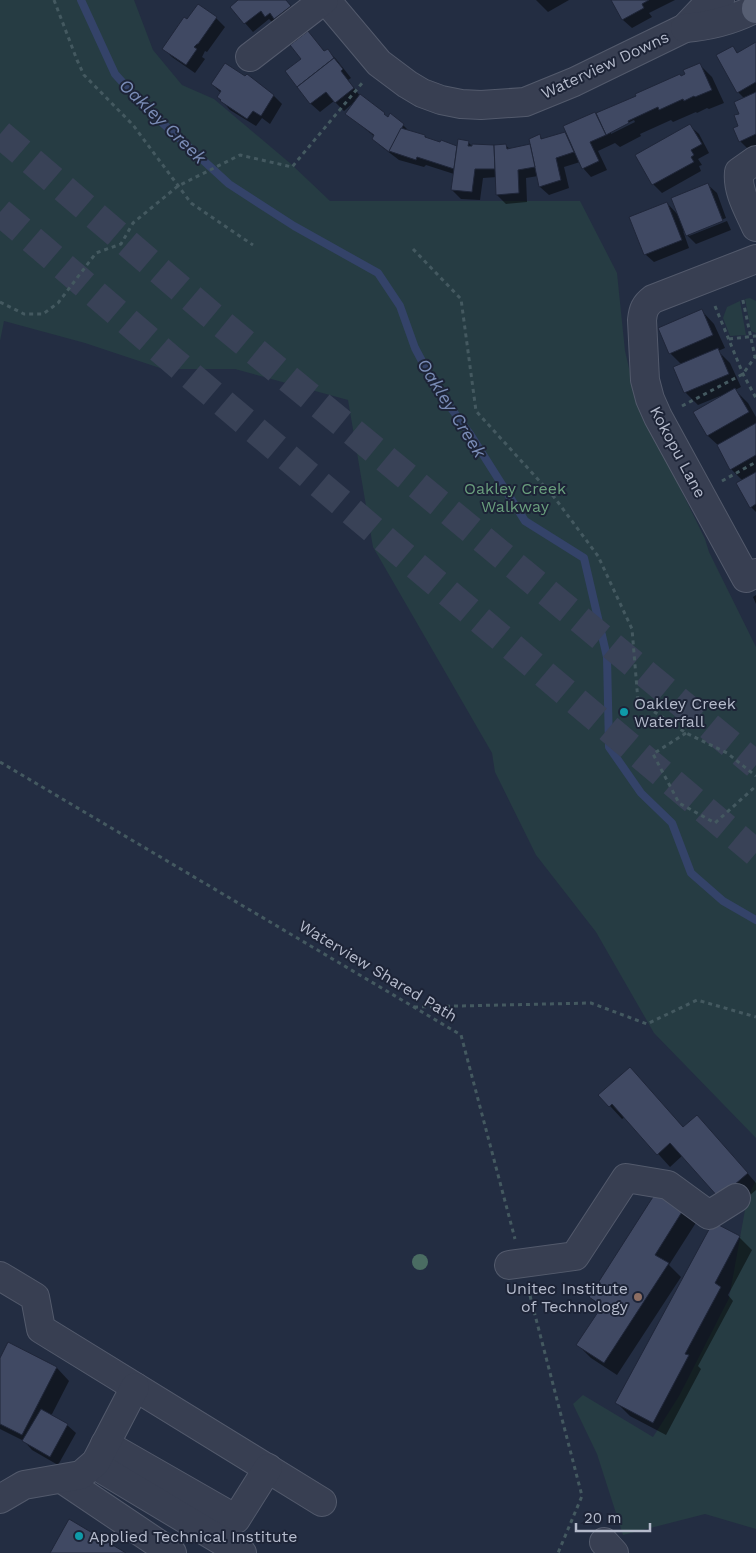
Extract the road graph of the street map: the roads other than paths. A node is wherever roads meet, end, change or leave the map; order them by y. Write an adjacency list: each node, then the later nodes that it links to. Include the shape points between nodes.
1 (325, 0): 4 (street, Waterview Downs, via 393,75 422,93 461,104 503,104 532,99); 5 (street)
2 (720, 0): 4 (street, Waterview Downs, via 703,9)
3 (756, 8): 4 (street, Waterview Downs, via 739,18)
4 (685, 28)
5 (250, 57)
6 (756, 160): 7 (street, via 739,172 738,180)
7 (756, 227)
8 (756, 259): 9 (street, Kokopu Lane, via 653,300 646,304 642,320 645,380 658,417 746,578)
9 (756, 573)
10 (736, 1198): 11 (street, via 709,1215 668,1185 626,1178 575,1256)
11 (515, 1264)
12 (0, 1276): 13 (street, via 35,1297 41,1329)
13 (135, 1387): 14 (street); 15 (street)
14 (101, 1453): 15 (street, via 236,1519); 16 (street, via 81,1475); 19 (street, via 106,1472)
15 (268, 1468): 18 (street)
16 (62, 1479): 17 (street, via 24,1485); 20 (street)
17 (0, 1499)
18 (322, 1502)
19 (237, 1552)
20 (172, 1553)

